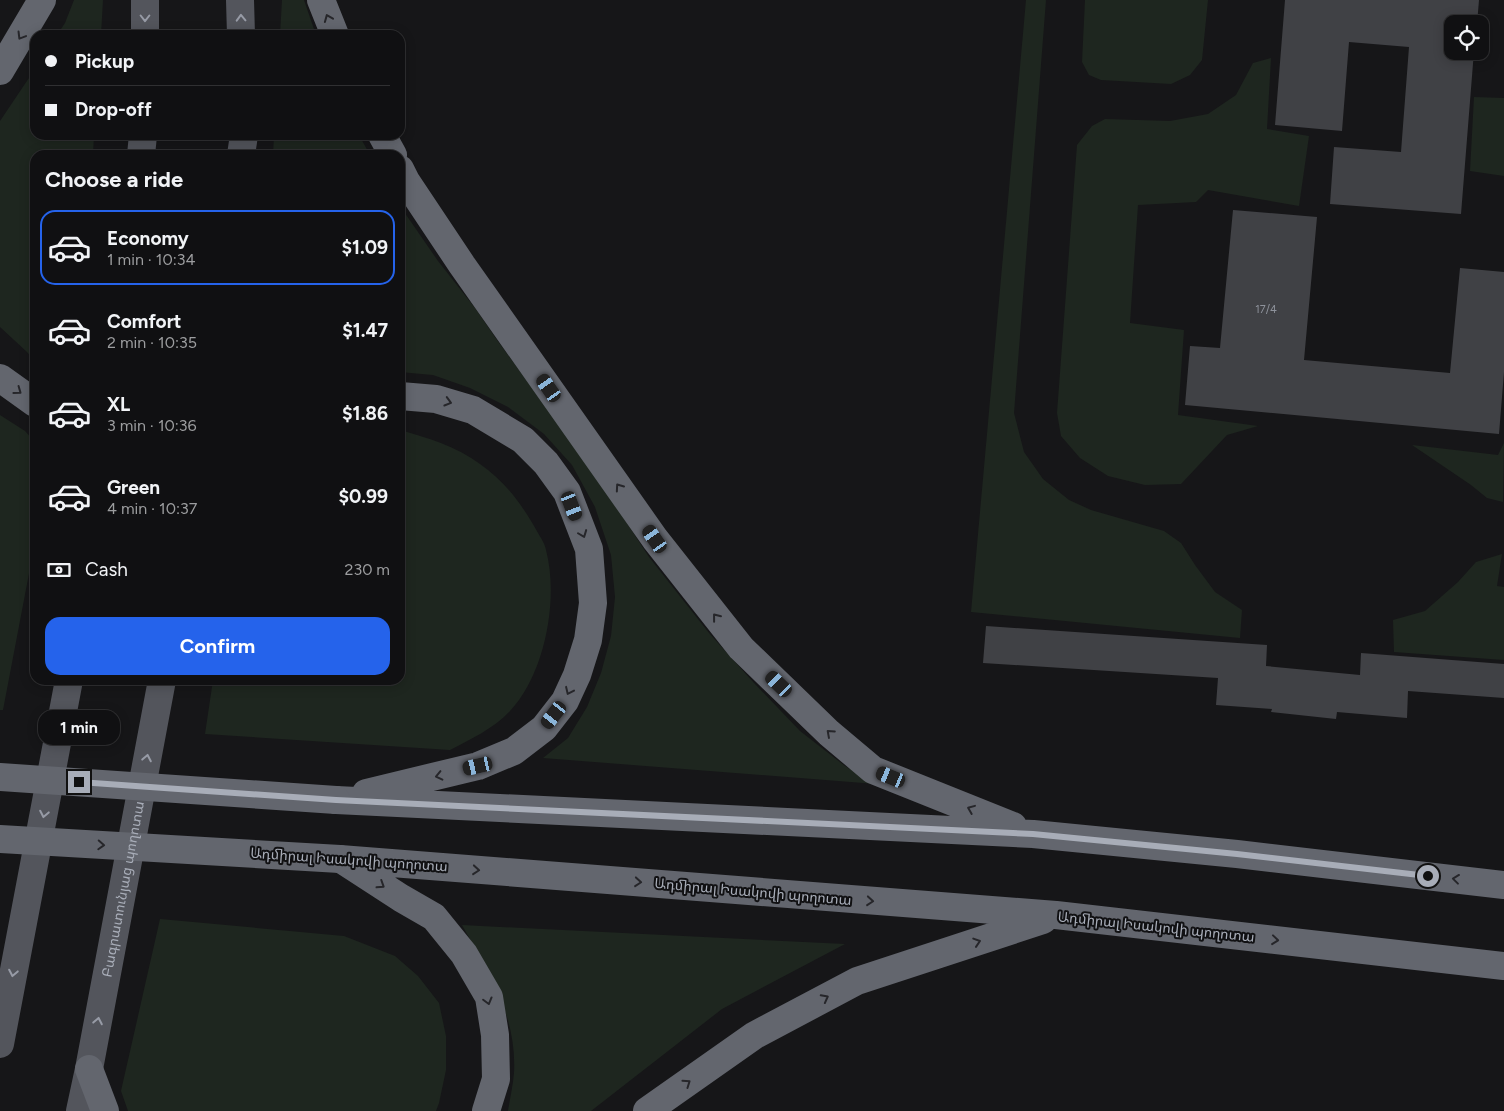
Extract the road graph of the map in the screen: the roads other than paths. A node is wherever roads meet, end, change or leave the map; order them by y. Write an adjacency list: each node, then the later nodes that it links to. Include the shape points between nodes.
1 (42, 0): 8 (highway, one-way to 8)
2 (145, 0): 5 (main road, one-way to 5)
3 (240, 0): 6 (main road, one-way to 3)
4 (321, 0): 7 (highway, one-way to 4)
5 (145, 30)
6 (241, 30)
7 (333, 30)
8 (0, 71)
9 (405, 179): 17 (highway, one-way to 9, via 873,770 741,648 655,539)
10 (0, 378): 12 (highway, one-way to 12)
11 (405, 396): 16 (highway, one-way to 16, via 436,399 473,410 523,440 546,463 567,492 589,549 593,604 588,640 565,701 544,728 514,751 478,766)
12 (30, 400)
13 (69, 685): 23 (main road, one-way to 23)
14 (161, 685): 24 (main road, Բագրատունյաց պողոտա, one-way to 14)
15 (0, 777): 16 (highway, bridge)
16 (336, 800): 17 (highway)
17 (1033, 834): 20 (highway, one-way to 17)
18 (0, 839): 19 (highway, Ադմիրալ Իսակովի պողոտա, one-way to 19, bridge)
19 (340, 859): 21 (highway, Ադմիրալ Իսակովի պողոտա, one-way to 21); 27 (highway, one-way to 27, via 434,917 464,954 489,997 495,1035 496,1079)
20 (1504, 885)
21 (1056, 916): 22 (highway, Ադմիրալ Իսակովի պողոտա, one-way to 22); 28 (highway, one-way to 21, via 755,1035 856,981)
22 (1504, 966)
23 (0, 1044)
24 (89, 1069): 25 (main road, Բագրատունյաց պողոտա); 26 (highway)
25 (80, 1111)
26 (105, 1111)
27 (486, 1111)
28 (647, 1111)

